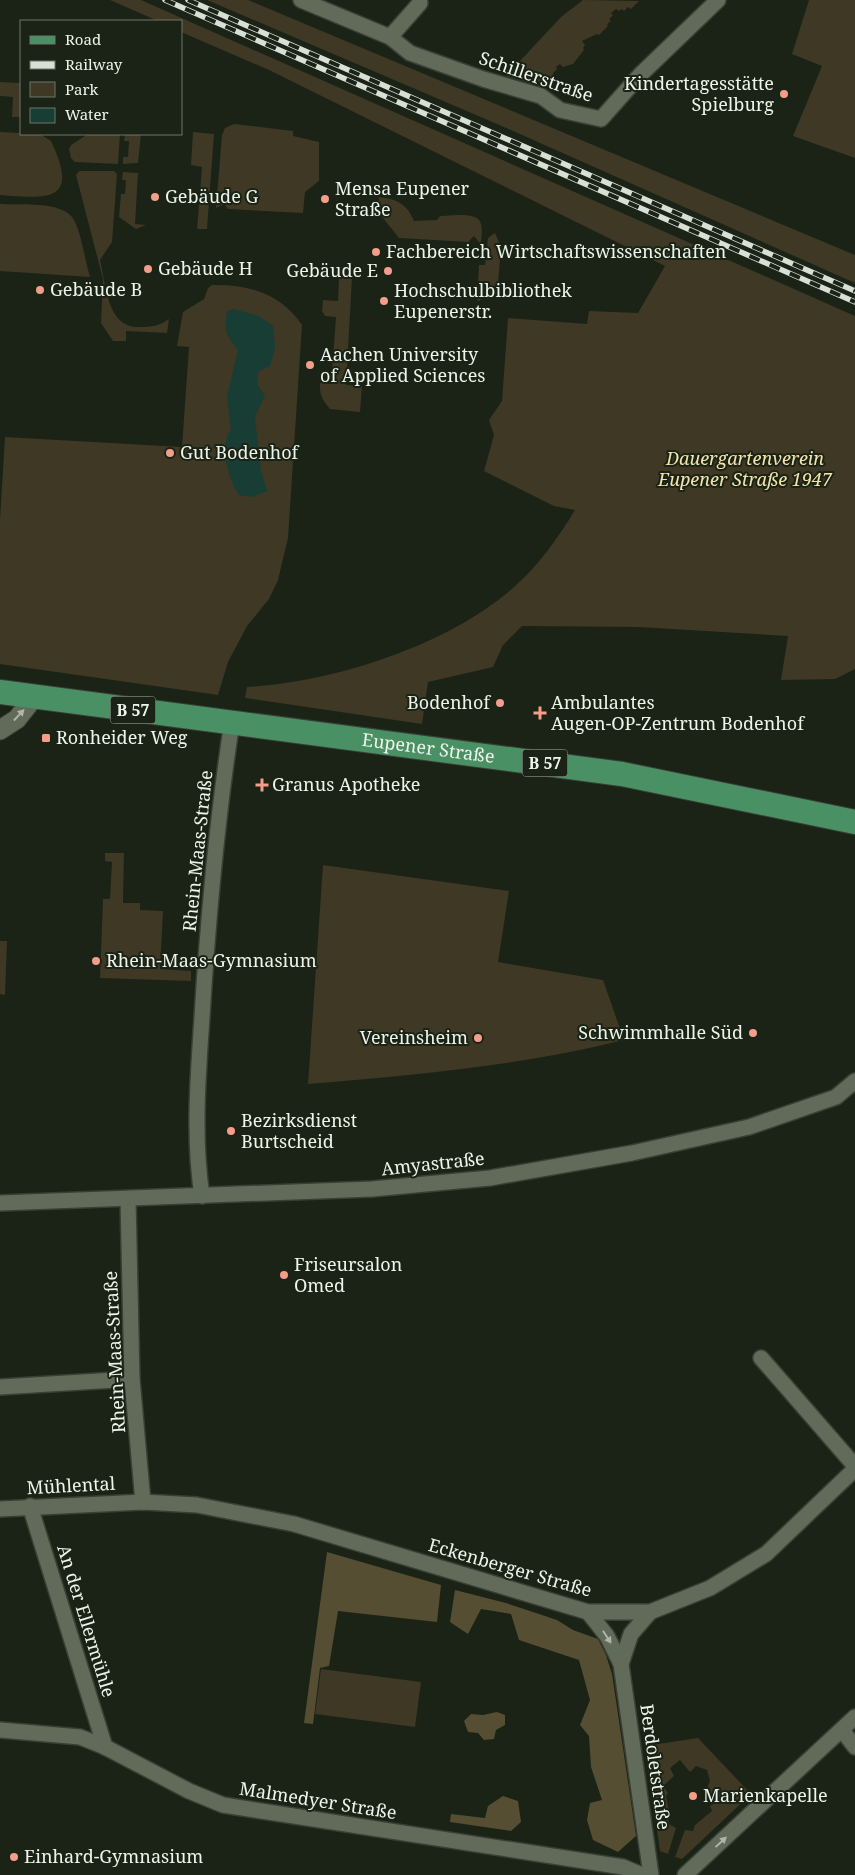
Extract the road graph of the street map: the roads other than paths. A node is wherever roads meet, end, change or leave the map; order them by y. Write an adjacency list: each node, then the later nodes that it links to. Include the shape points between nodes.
1 (301, 0): 4 (street, Schillerstraße)
2 (718, 0): 4 (street, Schillerstraße, via 641,74 601,119 560,110 541,96 410,53)
3 (420, 3): 4 (street)
4 (390, 36)
5 (0, 692): 6 (main road, Eupener Straße / B 57)
6 (35, 696): 7 (main road, Eupener Straße / B 57); 8 (street, one-way to 6, via 17,719)
7 (232, 722): 9 (main road, Eupener Straße / B 57, via 622,774); 11 (street, Rhein-Maas-Straße, via 206,946 199,1067 198,1168)
8 (0, 730)
9 (855, 822)
10 (855, 1081): 11 (street, Amyastraße, via 836,1097 749,1126 632,1153 507,1175 372,1189)
11 (202, 1196): 12 (street, Amyastraße)
12 (128, 1199): 13 (street, Amyastraße); 15 (street, Rhein-Maas-Straße)
13 (0, 1203)
14 (761, 1358): 17 (street, Eckenberger Straße)
15 (132, 1379): 16 (street); 18 (street, Rhein-Maas-Straße)
16 (0, 1387)
17 (855, 1468): 22 (street, Eckenberger Straße, via 766,1554 710,1588)
18 (143, 1502): 19 (street, Mühlental); 21 (street, Eckenberger Straße, via 197,1505 294,1524)
19 (30, 1506): 20 (street, Mühlental); 27 (street, An der Ellermühle)
20 (0, 1509)
21 (588, 1612): 22 (street, Eckenberger Straße); 23 (street, Berdoletstraße, one-way to 23, via 607,1636)
22 (650, 1612): 23 (street, Berdoletstraße, via 631,1634)
23 (622, 1664): 30 (street, Berdoletstraße)
24 (855, 1717): 26 (street)
25 (0, 1730): 27 (street, Malmedyer Straße, via 80,1737)
26 (842, 1730): 28 (street); 31 (street, one-way to 26)
27 (105, 1747): 29 (street, Malmedyer Straße, via 188,1791 223,1805 623,1866)
28 (855, 1747)
29 (642, 1875)
30 (651, 1875)
31 (685, 1875)

